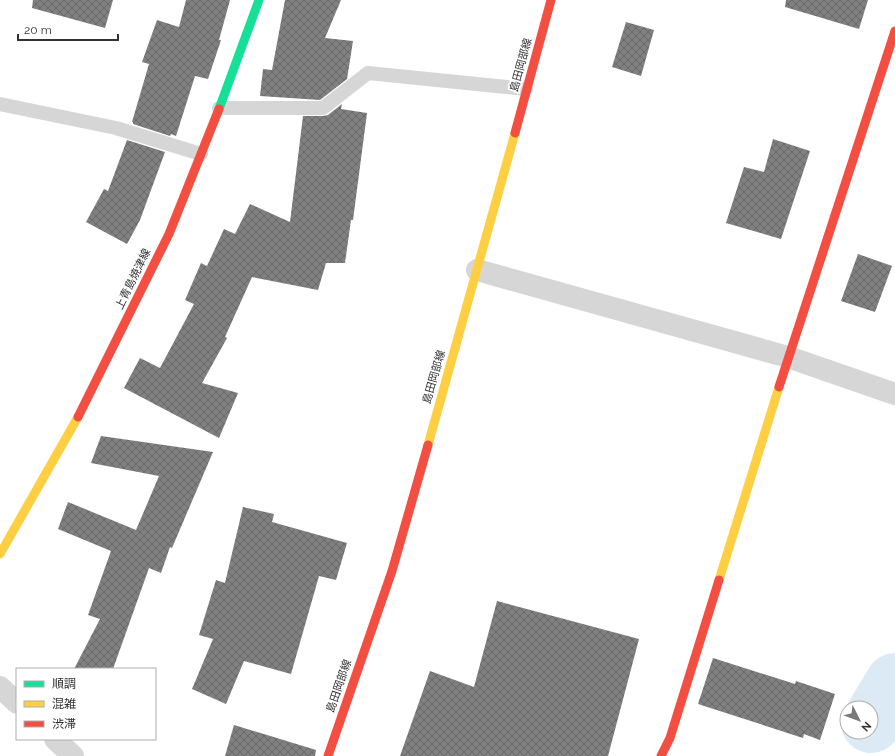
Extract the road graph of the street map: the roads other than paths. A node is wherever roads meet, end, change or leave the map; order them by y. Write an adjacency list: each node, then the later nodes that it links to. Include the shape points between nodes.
1 (259, 0): 6 (main road, 上青島焼津線)
2 (551, 0): 4 (main road, 島田岡部線)
3 (895, 31): 9 (main road)
4 (526, 89): 6 (lane, via 368,73 323,108); 8 (main road, 島田岡部線)
5 (0, 104): 7 (lane, via 116,128)
6 (219, 108): 7 (main road, 上青島焼津線)
7 (201, 154): 11 (main road, 上青島焼津線, via 169,234 84,406)
8 (477, 270): 9 (street); 16 (main road, 島田岡部線, via 392,571)
9 (788, 358): 10 (street); 17 (main road, via 670,738)
10 (895, 394)
11 (0, 554)
12 (0, 687): 13 (street)
13 (16, 702)
14 (56, 740): 15 (street)
15 (73, 756)
16 (328, 756)
17 (661, 756)

